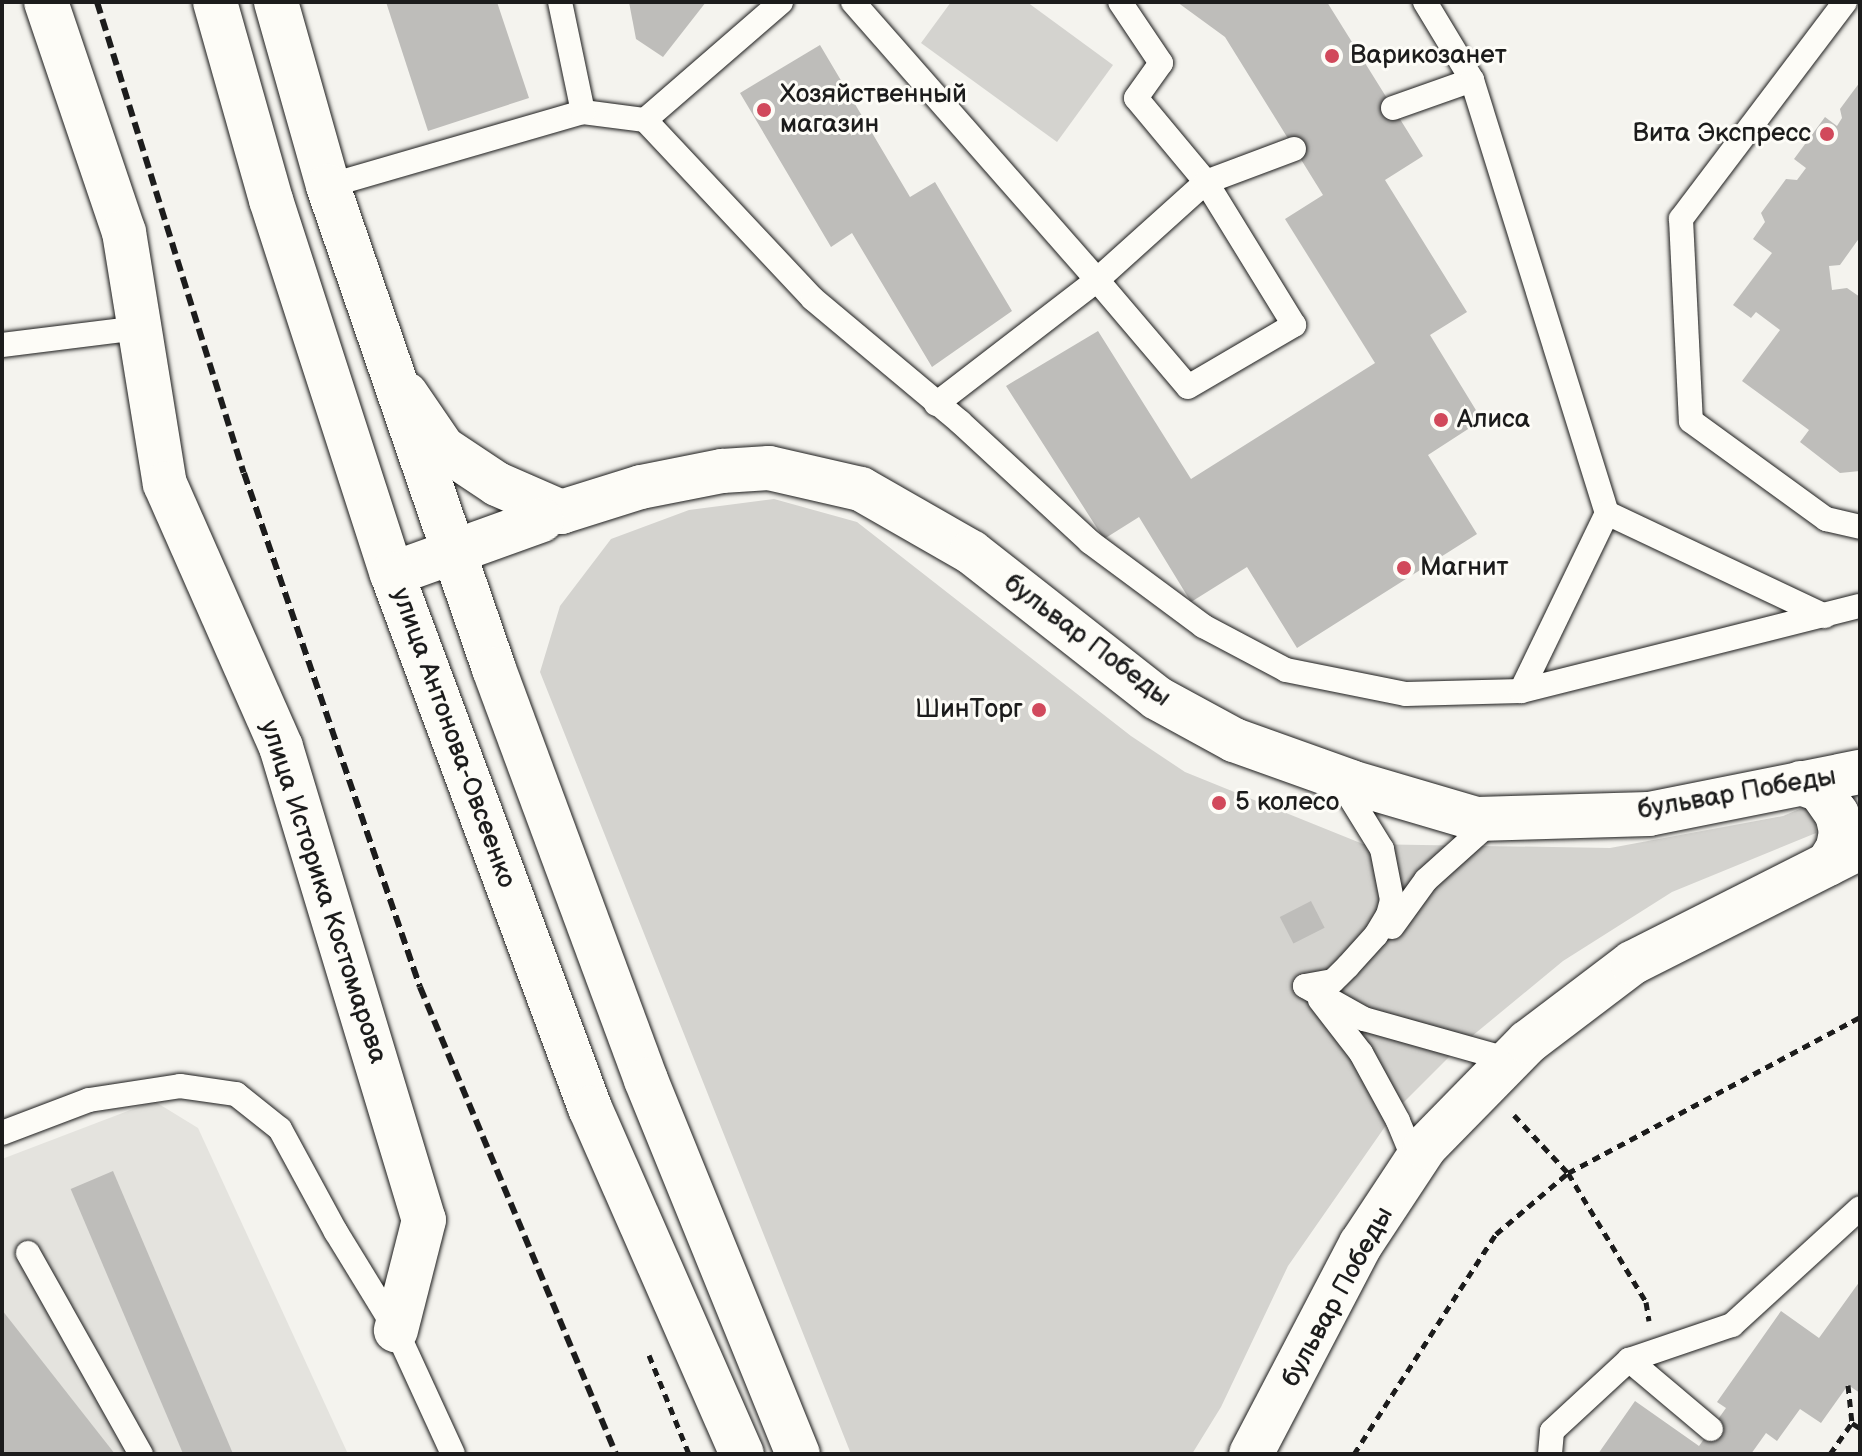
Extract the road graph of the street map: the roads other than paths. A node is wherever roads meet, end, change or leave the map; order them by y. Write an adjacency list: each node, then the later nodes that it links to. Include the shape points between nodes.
1 (46, 2): 18 (main road, улица Историка Костомарова, via 124,232)
2 (215, 2): 26 (main road, улица Антонова-Овсеенко, via 271,200)
3 (276, 2): 16 (main road)
4 (560, 2): 12 (lane)
5 (781, 2): 13 (lane)
6 (853, 2): 17 (lane)
7 (1120, 2): 15 (lane, via 1161,63 1136,98)
8 (1425, 2): 10 (lane)
9 (1845, 2): 24 (lane, via 1681,219 1691,421 1826,519)
10 (1472, 80): 11 (lane); 22 (lane)
11 (1393, 108)
12 (583, 112): 13 (lane); 16 (lane)
13 (645, 120): 21 (lane, via 813,299)
14 (1294, 149): 15 (lane)
15 (1206, 182): 17 (lane); 17 (lane, via 1294,325 1188,387)
16 (328, 186): 20 (main road)
17 (1097, 280): 21 (lane)
18 (138, 328): 19 (lane); 42 (main road, улица Историка Костомарова, via 165,484 281,747 424,1220)
19 (2, 345)
20 (393, 375): 23 (main road, via 443,448); 25 (main road)
21 (936, 404): 29 (lane, via 1133,578 1203,626 1286,670 1406,694)
22 (1607, 513): 28 (lane); 29 (lane)
23 (552, 516): 25 (main road, бульвар Победы); 31 (main road, бульвар Победы, via 641,487 722,471 769,468 861,489 971,552 1157,698 1234,740)
24 (1860, 527)
25 (457, 553): 26 (main road, бульвар Победы); 48 (main road, via 494,669 646,1080)
26 (392, 574): 47 (main road, улица Антонова-Овсеенко, via 590,1108)
27 (1860, 606): 28 (lane)
28 (1825, 616): 29 (lane)
29 (1521, 691)
30 (1860, 772): 32 (main road, бульвар Победы); 34 (main road, via 1848,789 1845,812)
31 (1338, 777): 33 (main road, бульвар Победы, via 1477,819); 36 (lane, via 1382,849 1392,900 1376,935 1333,981)
32 (1801, 783): 33 (main road, бульвар Победы, via 1649,814); 35 (main road, via 1820,790 1837,814 1838,848)
33 (1494, 819): 36 (lane, via 1412,895 1360,968 1333,989)
34 (1860, 831)
35 (1844, 856): 37 (main road, бульвар Победы, via 1632,963)
36 (1305, 986): 37 (lane, via 1364,1019); 39 (lane, via 1361,1053)
37 (1510, 1060): 39 (main road, бульвар Победы)
38 (2, 1133): 42 (lane, via 89,1100 180,1086 236,1094 280,1129)
39 (1415, 1162): 49 (main road, бульвар Победы, via 1361,1244)
40 (1860, 1208): 43 (lane, via 1732,1325)
41 (28, 1253): 45 (lane)
42 (396, 1330): 46 (lane)
43 (1629, 1360): 44 (lane); 50 (lane, via 1552,1431)
44 (1711, 1429)
45 (141, 1454)
46 (453, 1454)
47 (742, 1454)
48 (798, 1454)
49 (1251, 1454)
50 (1550, 1454)

